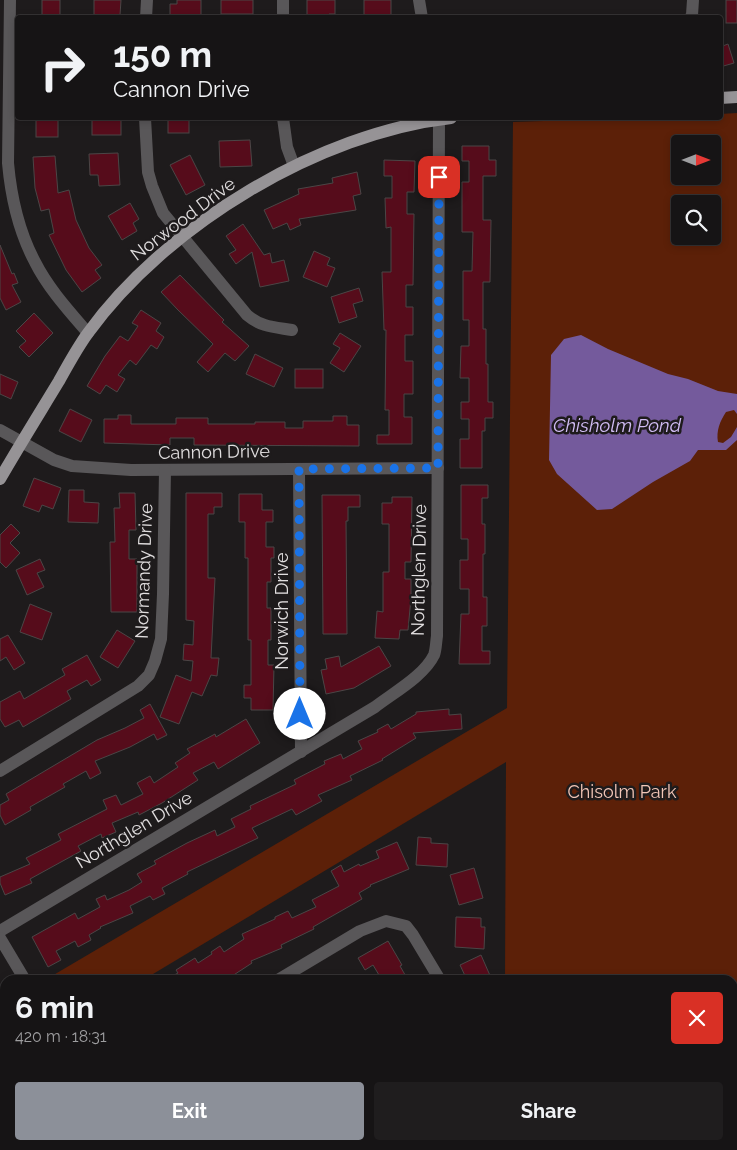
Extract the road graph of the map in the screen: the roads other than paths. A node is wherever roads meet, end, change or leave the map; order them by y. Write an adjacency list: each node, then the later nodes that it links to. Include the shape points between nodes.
1 (10, 0): 19 (street, via 10,188 35,262)
2 (146, 0): 6 (street)
3 (284, 0): 7 (street)
4 (419, 0): 8 (street)
5 (693, 0): 9 (street)
6 (146, 15)
7 (283, 15)
8 (422, 15)
9 (692, 15)
10 (737, 97): 11 (main road)
11 (723, 98)
12 (145, 120): 17 (street, via 148,172 152,186 163,212)
13 (283, 120): 16 (street, via 287,147)
14 (435, 120): 16 (main road, Norwood Drive, via 362,138)
15 (445, 120): 22 (street, Northglen Drive)
16 (294, 166): 17 (main road, Norwood Drive, via 227,204)
17 (183, 237): 18 (street, via 246,315 262,325); 19 (main road, Norwood Drive, via 138,275)
18 (292, 330)
19 (88, 333): 21 (main road, Norwood Drive)
20 (0, 430): 21 (street, Cannon Drive)
21 (21, 443): 24 (street, Cannon Drive, via 72,466); 25 (main road, Norwood Drive)
22 (438, 468): 23 (street, Cannon Drive); 26 (street, Northglen Drive, via 435,653 406,684 375,707)
23 (299, 469): 24 (street, Cannon Drive); 26 (street, Norwich Drive)
24 (164, 470): 27 (street, Normandy Drive, via 161,639 149,675 138,686)
25 (0, 479)
26 (301, 752): 28 (street, Northglen Drive)
27 (0, 770)
28 (0, 931)
29 (0, 938): 30 (street)
30 (22, 975)
31 (286, 975): 32 (street, via 360,931 386,921 406,926)
32 (437, 975)

